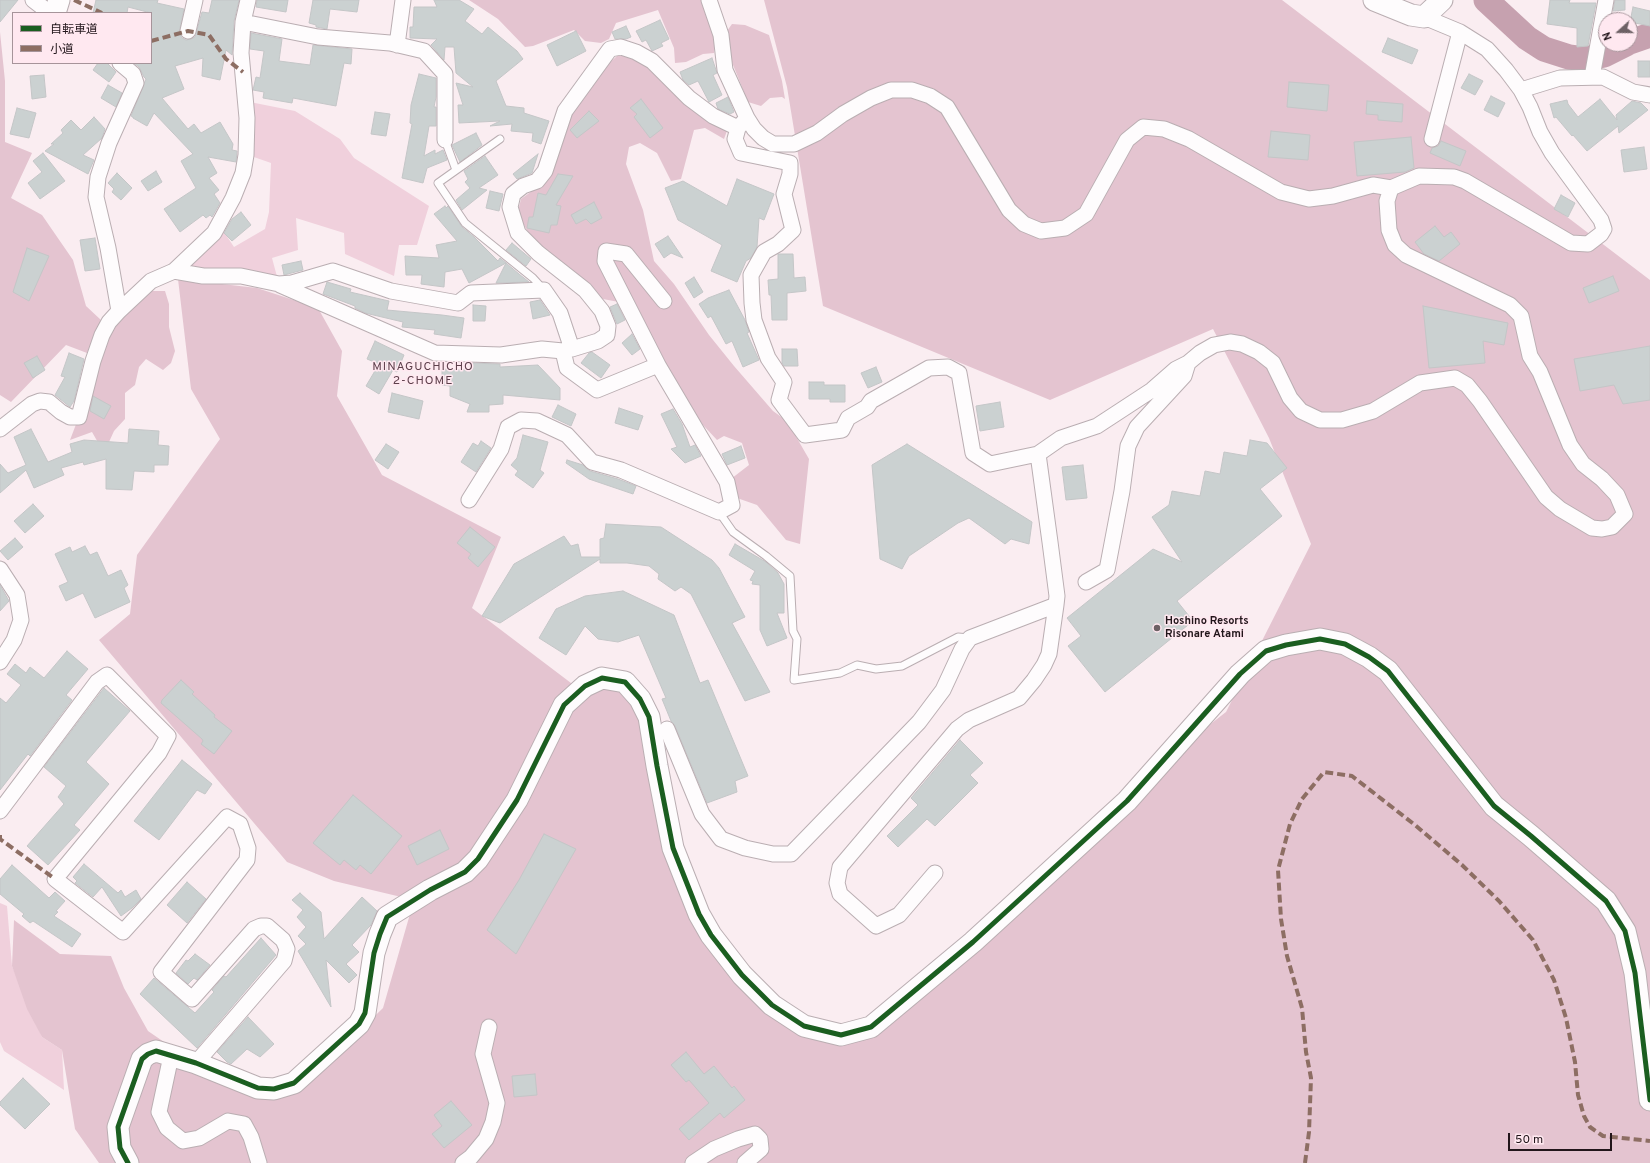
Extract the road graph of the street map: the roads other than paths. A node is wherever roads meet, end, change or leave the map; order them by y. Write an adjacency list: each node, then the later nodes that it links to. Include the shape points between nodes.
1 (33, 0): 10 (street)
2 (59, 0): 11 (street)
3 (195, 0): 14 (street)
4 (248, 0): 13 (street)
5 (403, 0): 16 (street)
6 (709, 0): 21 (street, via 721,35 726,70)
7 (1374, 0): 12 (street, via 1411,15)
8 (1442, 0): 12 (street)
9 (1606, 0): 18 (street)
10 (49, 12)
11 (55, 12)
12 (1424, 17): 15 (street)
13 (243, 22): 16 (street, via 318,37); 27 (street, via 241,53 247,118 243,173 214,233)
14 (188, 31)
15 (1460, 32): 19 (street, via 1487,49); 23 (street)
16 (397, 45): 24 (street, via 424,51 445,74)
17 (121, 64): 31 (street, via 133,74 136,83 109,143 98,177 96,197)
18 (1592, 78): 19 (street, via 1560,78); 20 (street, via 1603,77 1633,92)
19 (1521, 90): 26 (street, via 1552,153 1601,220 1604,229 1588,244 1571,243 1472,184 1454,177 1419,176)
20 (1650, 95)
21 (742, 123): 26 (street, via 773,144 794,144 817,133 871,98 891,90 912,90 930,96 947,107 1010,210 1024,224 1041,231 1065,228 1086,214 1127,140 1142,127 1164,129 1189,139 1281,192 1309,199 1333,196 1373,184); 32 (street, via 713,116 689,98 647,58 621,47 610,49 565,111 546,171 538,181 523,186 513,194 510,207 518,233 538,253 585,290 602,311 608,326 607,335 598,341); 36 (street, via 735,139 741,153 790,163 790,174 784,194 794,230 764,252 751,275 752,303 754,320 768,358 784,382 779,400 805,435 842,430 848,418 867,407 871,401 929,368 948,368 959,373 973,453 990,464)
22 (500, 139): 25 (lane)
23 (1432, 139)
24 (445, 140): 25 (lane)
25 (456, 170): 29 (lane, via 438,183 465,223 534,278)
26 (1391, 188): 33 (street, via 1387,201 1389,230 1395,245 1406,255 1510,305 1521,316 1530,356 1540,372 1570,445 1583,464 1602,479 1617,496 1625,514 1612,527 1592,528 1560,509 1546,497 1480,401 1467,385 1455,378 1420,383 1373,411 1342,420 1320,420 1301,411 1290,398 1273,363 1259,352 1242,344 1230,342 1214,345)
27 (174, 271): 28 (street, via 203,276 241,276); 31 (street, via 151,281)
28 (279, 284): 29 (street, via 292,283 333,271 391,291 458,303 472,293); 32 (street, via 435,353 501,354 542,349)
29 (544, 290): 32 (street, via 560,313)
30 (664, 301): 34 (street, via 626,254 606,251 605,261)
31 (119, 311): 35 (street, via 102,334 79,417 70,416 49,402 40,401 32,404)
32 (567, 350): 34 (street, via 567,368 597,390)
33 (1188, 362): 36 (street, via 1152,390 1097,426 1061,438); 40 (street, via 1184,376 1137,427 1128,446 1107,570)
34 (658, 365): 38 (street, via 727,482 732,505)
35 (0, 429)
36 (1038, 454): 41 (street)
37 (469, 500): 38 (street, via 502,449 508,427 521,420 537,421 567,435 592,462 621,470)
38 (719, 512): 42 (lane, via 733,532 790,576 793,631 797,639 794,680 840,673 857,665 876,669 902,666 958,636)
39 (0, 569): 43 (street, via 18,596 21,620 14,640)
40 (1086, 582)
41 (1056, 605): 42 (street); 46 (street, via 1049,654 1034,680 1019,698 969,720 957,729 840,866 837,883 840,894 876,926 900,915)
42 (970, 638): 44 (street, via 962,649 943,690 919,722 791,854 773,854 744,848 721,839 702,814)
43 (0, 662)
44 (667, 729)
45 (0, 811): 49 (street, via 97,682 107,675 168,736 159,753 55,879 123,932 227,817 240,824 248,848 247,860 161,972 192,999 254,930 261,926 267,926 283,940 286,949 284,961)
46 (935, 873)
47 (489, 1027): 53 (street, via 483,1054 497,1103 486,1139)
48 (171, 1056): 49 (street); 51 (street, via 156,1051 142,1059 118,1127 120,1148); 52 (street, via 159,1112 167,1128 183,1141 199,1138 228,1122 244,1124 251,1136)
49 (196, 1063): 50 (street, via 258,1088 274,1089 294,1083 359,1024 365,1013 374,953 387,917 465,872 478,859 517,800 564,705 585,686 602,678 626,682 640,699 649,717 673,848 699,914 711,935 742,974 772,1005 804,1026 841,1035 871,1027 973,942 1127,801 1240,674 1266,652 1286,645 1320,639 1345,644 1369,657 1388,672 1494,806 1606,901 1625,930 1635,973)
50 (1650, 1100)
51 (128, 1163)
52 (259, 1163)
53 (463, 1163)
54 (693, 1163): 55 (street, via 714,1149 755,1134 760,1139 762,1149)
55 (745, 1163)

